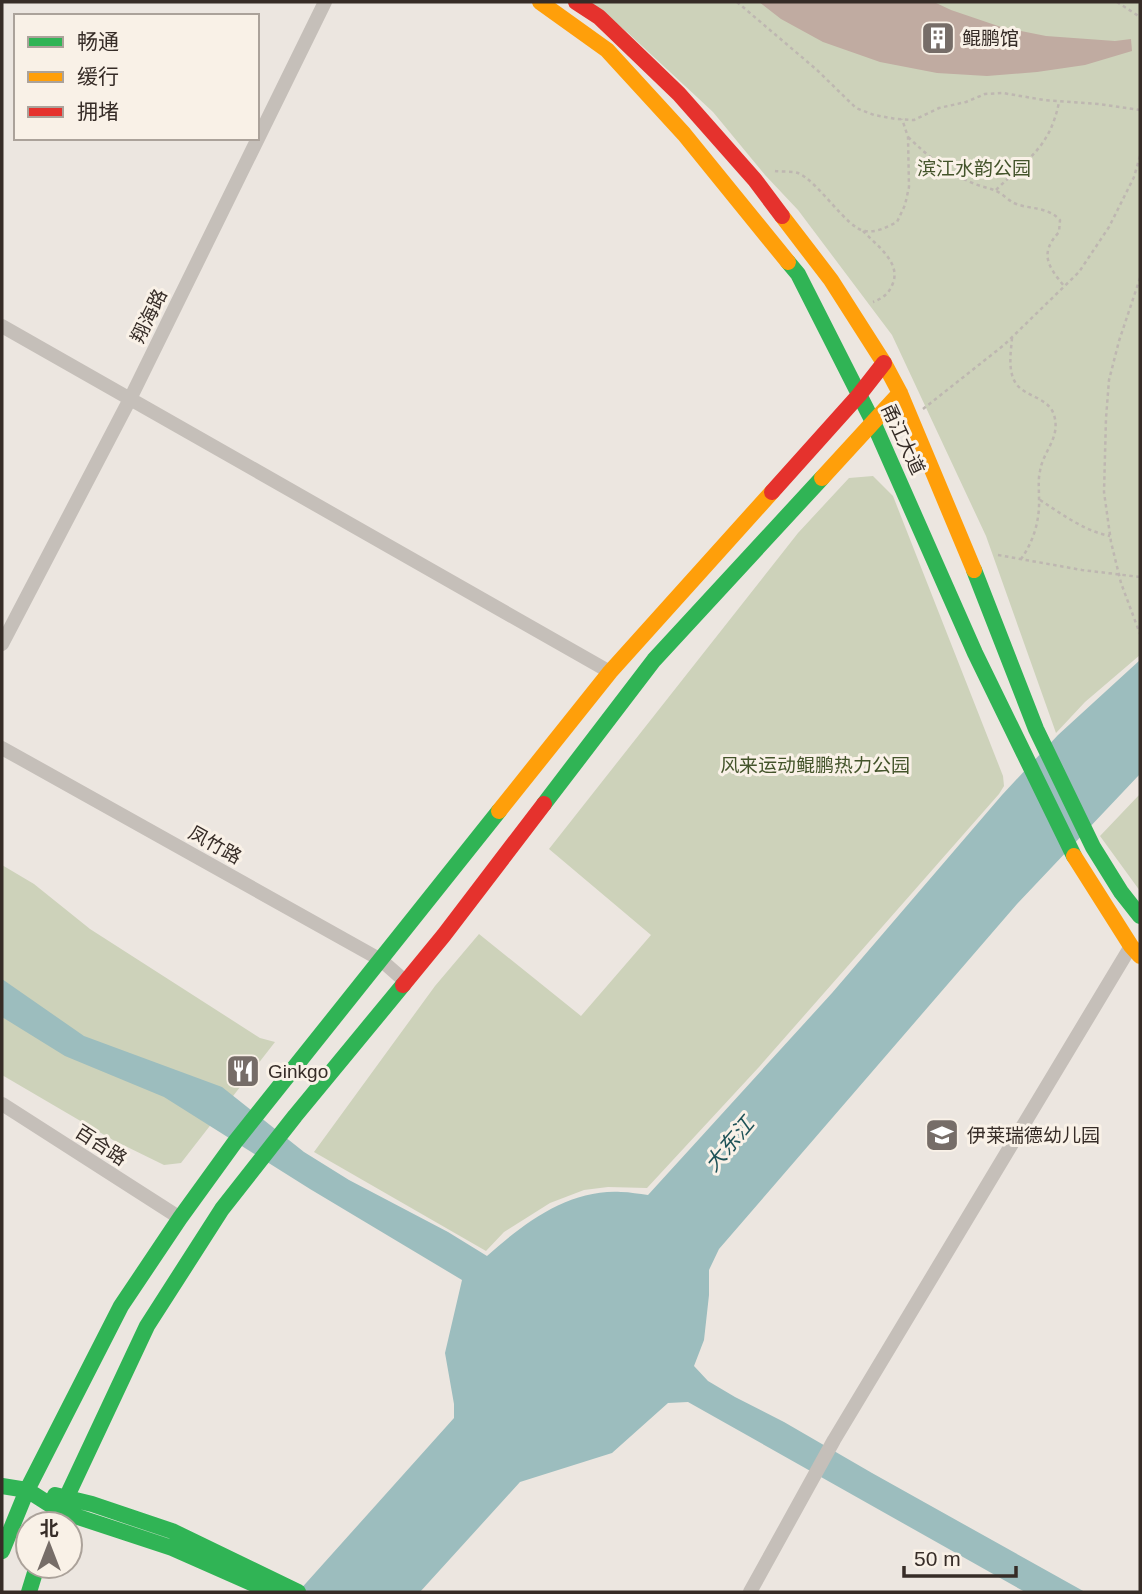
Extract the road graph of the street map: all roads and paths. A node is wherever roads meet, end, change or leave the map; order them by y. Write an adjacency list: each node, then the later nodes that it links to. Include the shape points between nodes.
1 (326, 2): 11 (street, 翔海路)
2 (540, 2): 24 (street, 甬江大道, via 607,50 684,134 798,274)
3 (576, 2): 22 (street, 甬江大道, via 599,17 679,94 755,180 831,281)
4 (737, 2): 9 (path, via 856,108)
5 (1117, 2): 6 (path)
6 (1140, 17)
7 (1059, 101): 8 (path); 9 (path, via 985,94 914,120); 15 (path, via 1045,141)
8 (1140, 110)
9 (902, 119): 10 (path)
10 (908, 137): 15 (path, via 933,161 961,178); 16 (path, via 909,187 897,222)
11 (259, 138)
12 (258, 140): 25 (street, 翔海路)
13 (1140, 156): 18 (path, via 1109,227)
14 (775, 171): 16 (path, via 797,173)
15 (996, 190): 18 (path, via 1014,204 1048,211 1060,220 1048,254 1049,267)
16 (863, 231): 19 (path, via 894,265 890,291)
17 (1140, 278): 29 (path, via 1109,380 1104,492)
18 (1064, 286): 21 (path)
19 (873, 302)
20 (2, 326): 25 (street)
21 (1012, 338): 26 (path); 28 (path, via 1010,367 1017,385 1054,412 1054,439 1040,467)
22 (884, 363): 23 (street, 甬江大道); 24 (street)
23 (900, 393): 26 (street, 甬江大道); 27 (street)
24 (859, 395): 27 (street, 甬江大道); 36 (street)
25 (130, 399): 35 (street, 翔海路); 36 (street)
26 (911, 418): 38 (street, 甬江大道, via 1036,729 1093,846)
27 (873, 422): 39 (street, 甬江大道, via 1017,741 1070,847); 41 (street, via 654,660)
28 (1040, 500): 29 (path, via 1078,524); 31 (path, via 1033,538)
29 (1110, 536): 32 (path)
30 (998, 555): 31 (path)
31 (1021, 559): 32 (path)
32 (1119, 575): 33 (path); 34 (path)
33 (1140, 577)
34 (1140, 633)
35 (2, 644)
36 (611, 672): 40 (street)
37 (2, 748): 40 (street, 凤竹路)
38 (1140, 916)
39 (1135, 951): 51 (street, via 841,1428)
40 (381, 960): 41 (street, 凤竹路); 43 (street)
41 (406, 982): 46 (street, via 222,1209 148,1326)
42 (2, 1104): 43 (street, 百合路)
43 (180, 1218): 45 (street, via 121,1306)
44 (2, 1486): 45 (street)
45 (27, 1490): 46 (street); 48 (street)
46 (61, 1510)
47 (84, 1518): 49 (street)
48 (2, 1551)
49 (271, 1588): 50 (street)
50 (298, 1592)
51 (750, 1592)

